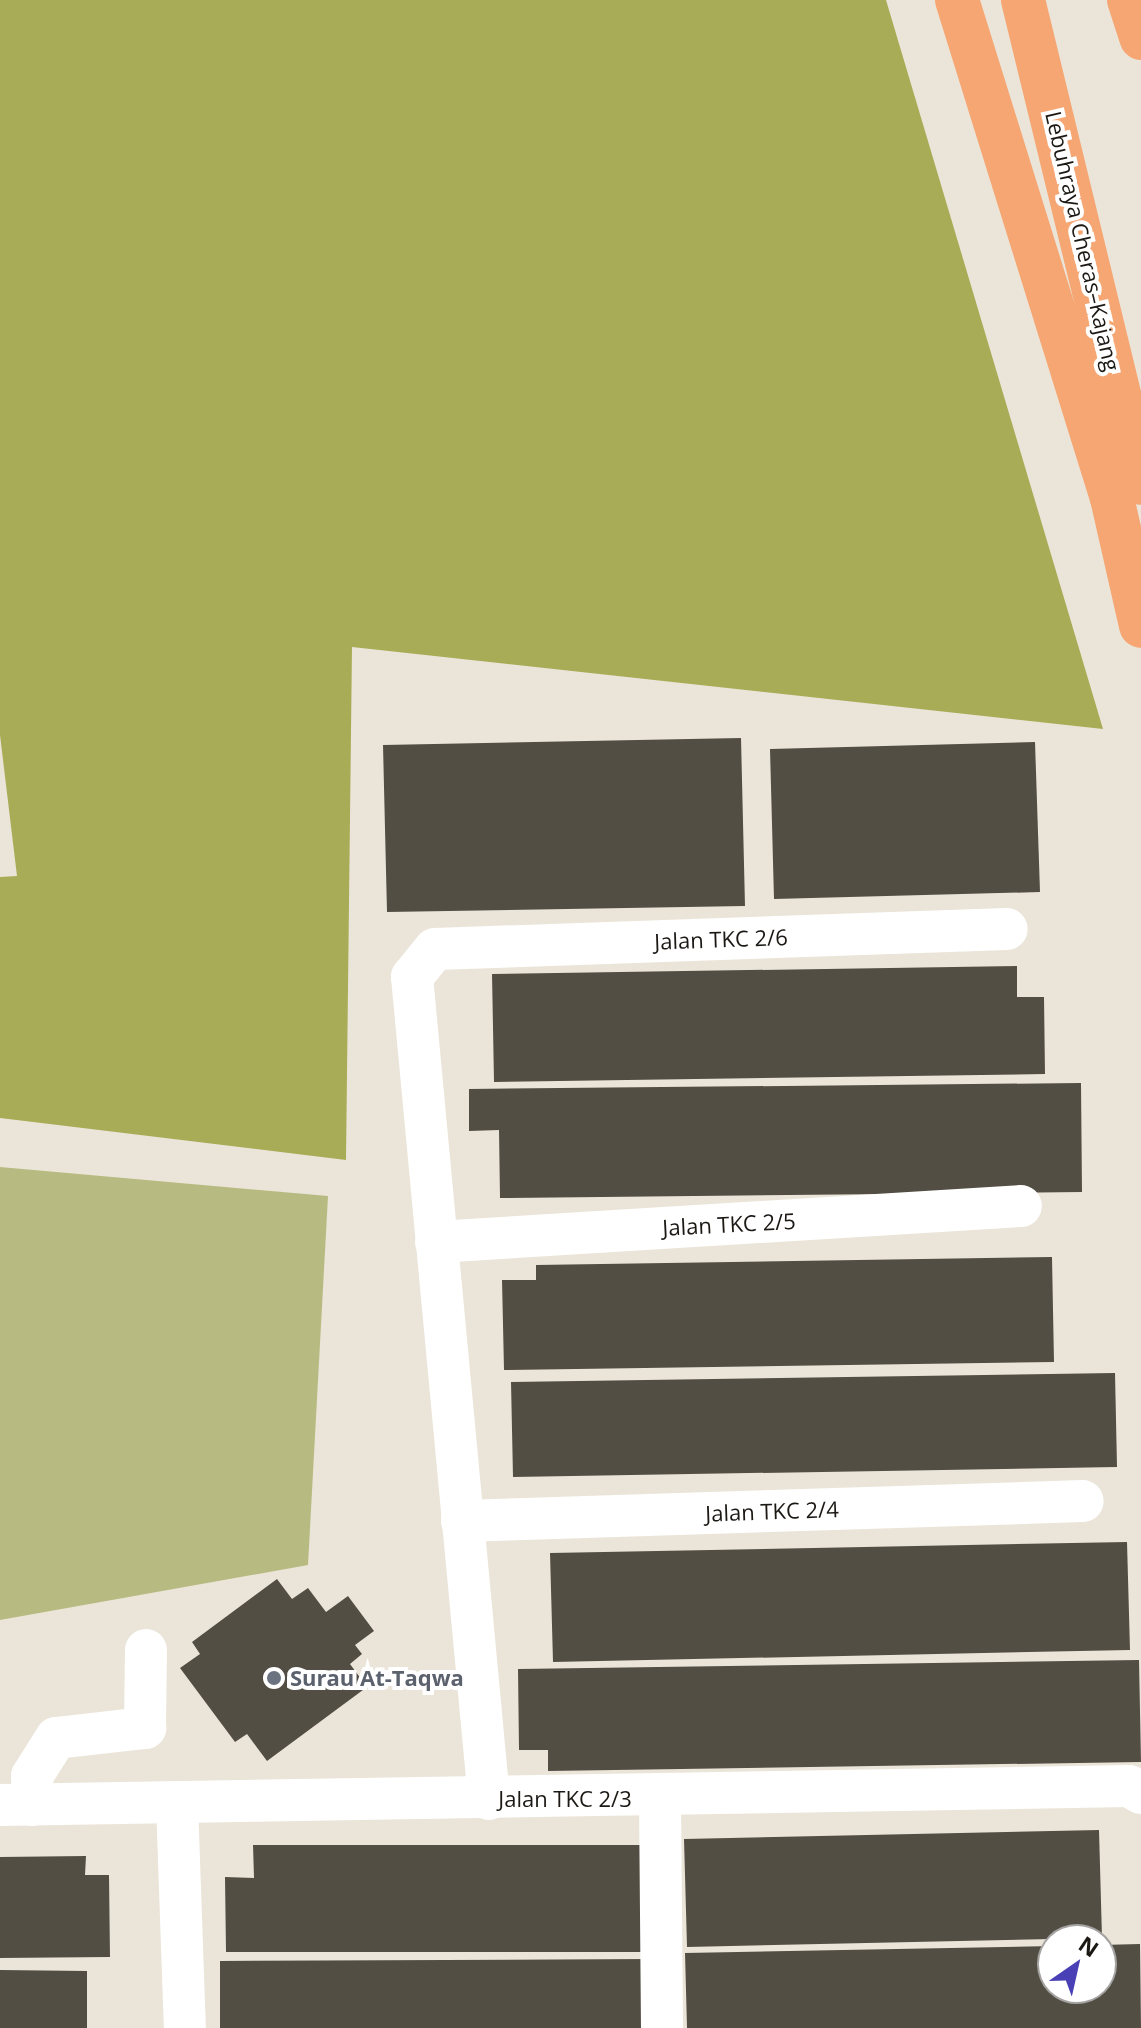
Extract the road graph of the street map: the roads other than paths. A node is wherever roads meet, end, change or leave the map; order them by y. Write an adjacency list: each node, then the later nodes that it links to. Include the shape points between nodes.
1 (957, 0): 4 (highway, via 1112,498)
2 (1023, 0): 3 (highway, Lebuhraya Cheras–Kajang)
3 (1141, 483)
4 (1141, 626)
5 (1007, 929): 7 (street, Jalan TKC 2/6, via 435,949 412,977)
6 (1021, 1206): 7 (street, Jalan TKC 2/5)
7 (436, 1242): 9 (street)
8 (1083, 1501): 9 (street, Jalan TKC 2/4)
9 (462, 1521): 12 (street)
10 (146, 1650): 15 (street, via 145,1728 56,1738)
11 (1135, 1789): 13 (street, Jalan TKC 2/3)
12 (489, 1799): 13 (street, Jalan TKC 2/3); 14 (street, Jalan TKC 2/3)
13 (660, 1799): 17 (street)
14 (177, 1803): 15 (street, Jalan TKC 2/3); 16 (street)
15 (17, 1805)
16 (185, 2028)
17 (662, 2028)

